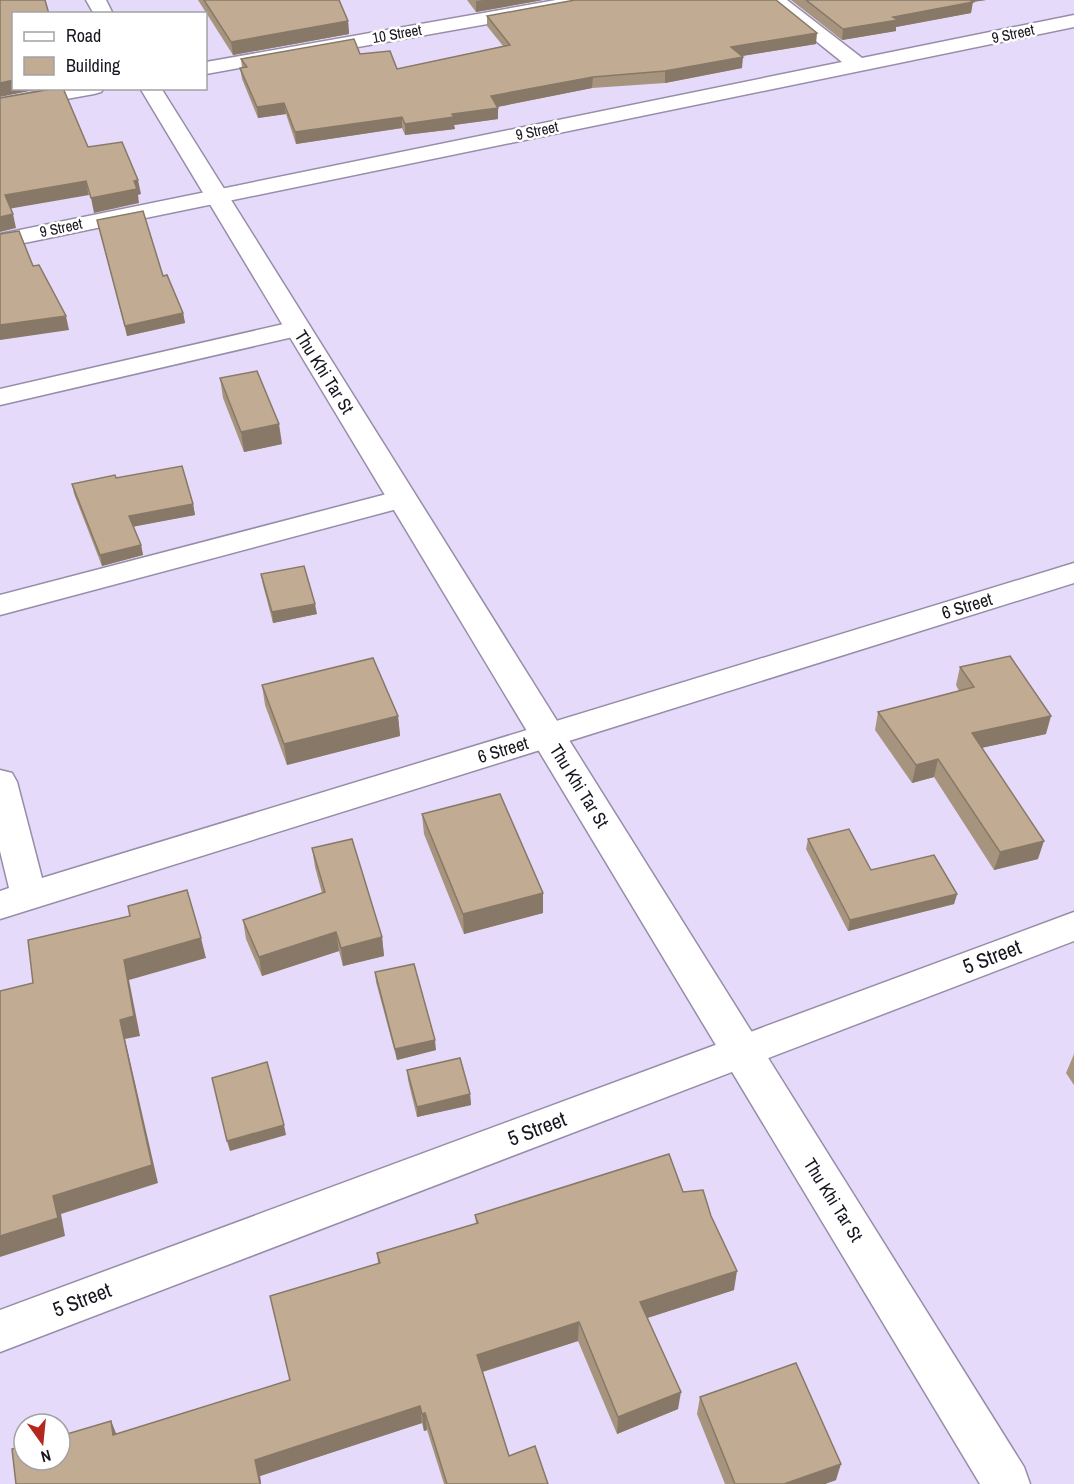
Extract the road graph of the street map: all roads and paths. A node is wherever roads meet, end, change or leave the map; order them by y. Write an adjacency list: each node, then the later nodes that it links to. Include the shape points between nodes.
1 (588, 0): 5 (street, 10 Street)
2 (776, 0): 4 (street)
3 (1074, 21): 4 (street, 9 Street)
4 (858, 65): 9 (street, 9 Street)
5 (207, 69)
6 (83, 90): 8 (street)
7 (151, 90): 9 (street, Thu Khi Tar St)
8 (0, 105)
9 (216, 196): 10 (street, 9 Street); 11 (street, Thu Khi Tar St)
10 (0, 241)
11 (297, 329): 12 (street); 13 (street, Thu Khi Tar St)
12 (0, 397)
13 (402, 499): 15 (street); 16 (street, Thu Khi Tar St)
14 (1074, 573): 16 (street, 6 Street)
15 (0, 605)
16 (548, 736): 18 (street, 6 Street); 20 (street, Thu Khi Tar St)
17 (0, 782): 18 (street)
18 (14, 901)
19 (1074, 926): 20 (street, 5 Street)
20 (742, 1051): 21 (street, 5 Street); 22 (street, Thu Khi Tar St)
21 (0, 1331)
22 (1007, 1484)

